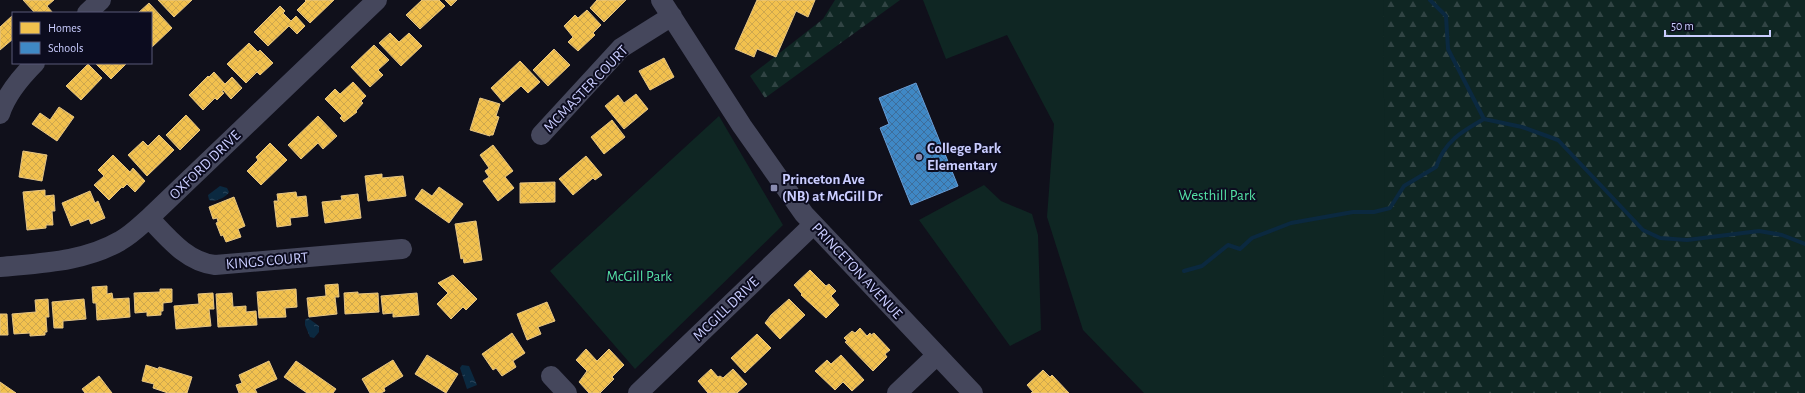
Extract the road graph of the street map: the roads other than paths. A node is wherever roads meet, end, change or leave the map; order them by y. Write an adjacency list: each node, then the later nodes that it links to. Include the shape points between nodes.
1 (100, 0): 4 (street)
2 (377, 0): 9 (street, OXFORD DRIVE)
3 (661, 0): 5 (street, PRINCETON AVENUE)
4 (88, 12)
5 (672, 16): 8 (street, MCMASTER COURT, via 621,48); 10 (street, PRINCETON AVENUE, via 742,126)
6 (34, 64): 7 (street, via 25,72 4,103)
7 (0, 114)
8 (541, 135)
9 (149, 218): 11 (street, KINGS COURT, via 182,251 192,258 210,264 227,265); 12 (street, OXFORD DRIVE, via 120,241 92,253 66,260)
10 (813, 225): 13 (street, PRINCETON AVENUE); 16 (street, MCGILL DRIVE)
11 (402, 249)
12 (0, 267)
13 (936, 355): 17 (street); 18 (street, PRINCETON AVENUE)
14 (551, 376): 15 (street)
15 (567, 393)
16 (638, 393)
17 (897, 393)
18 (973, 393)

